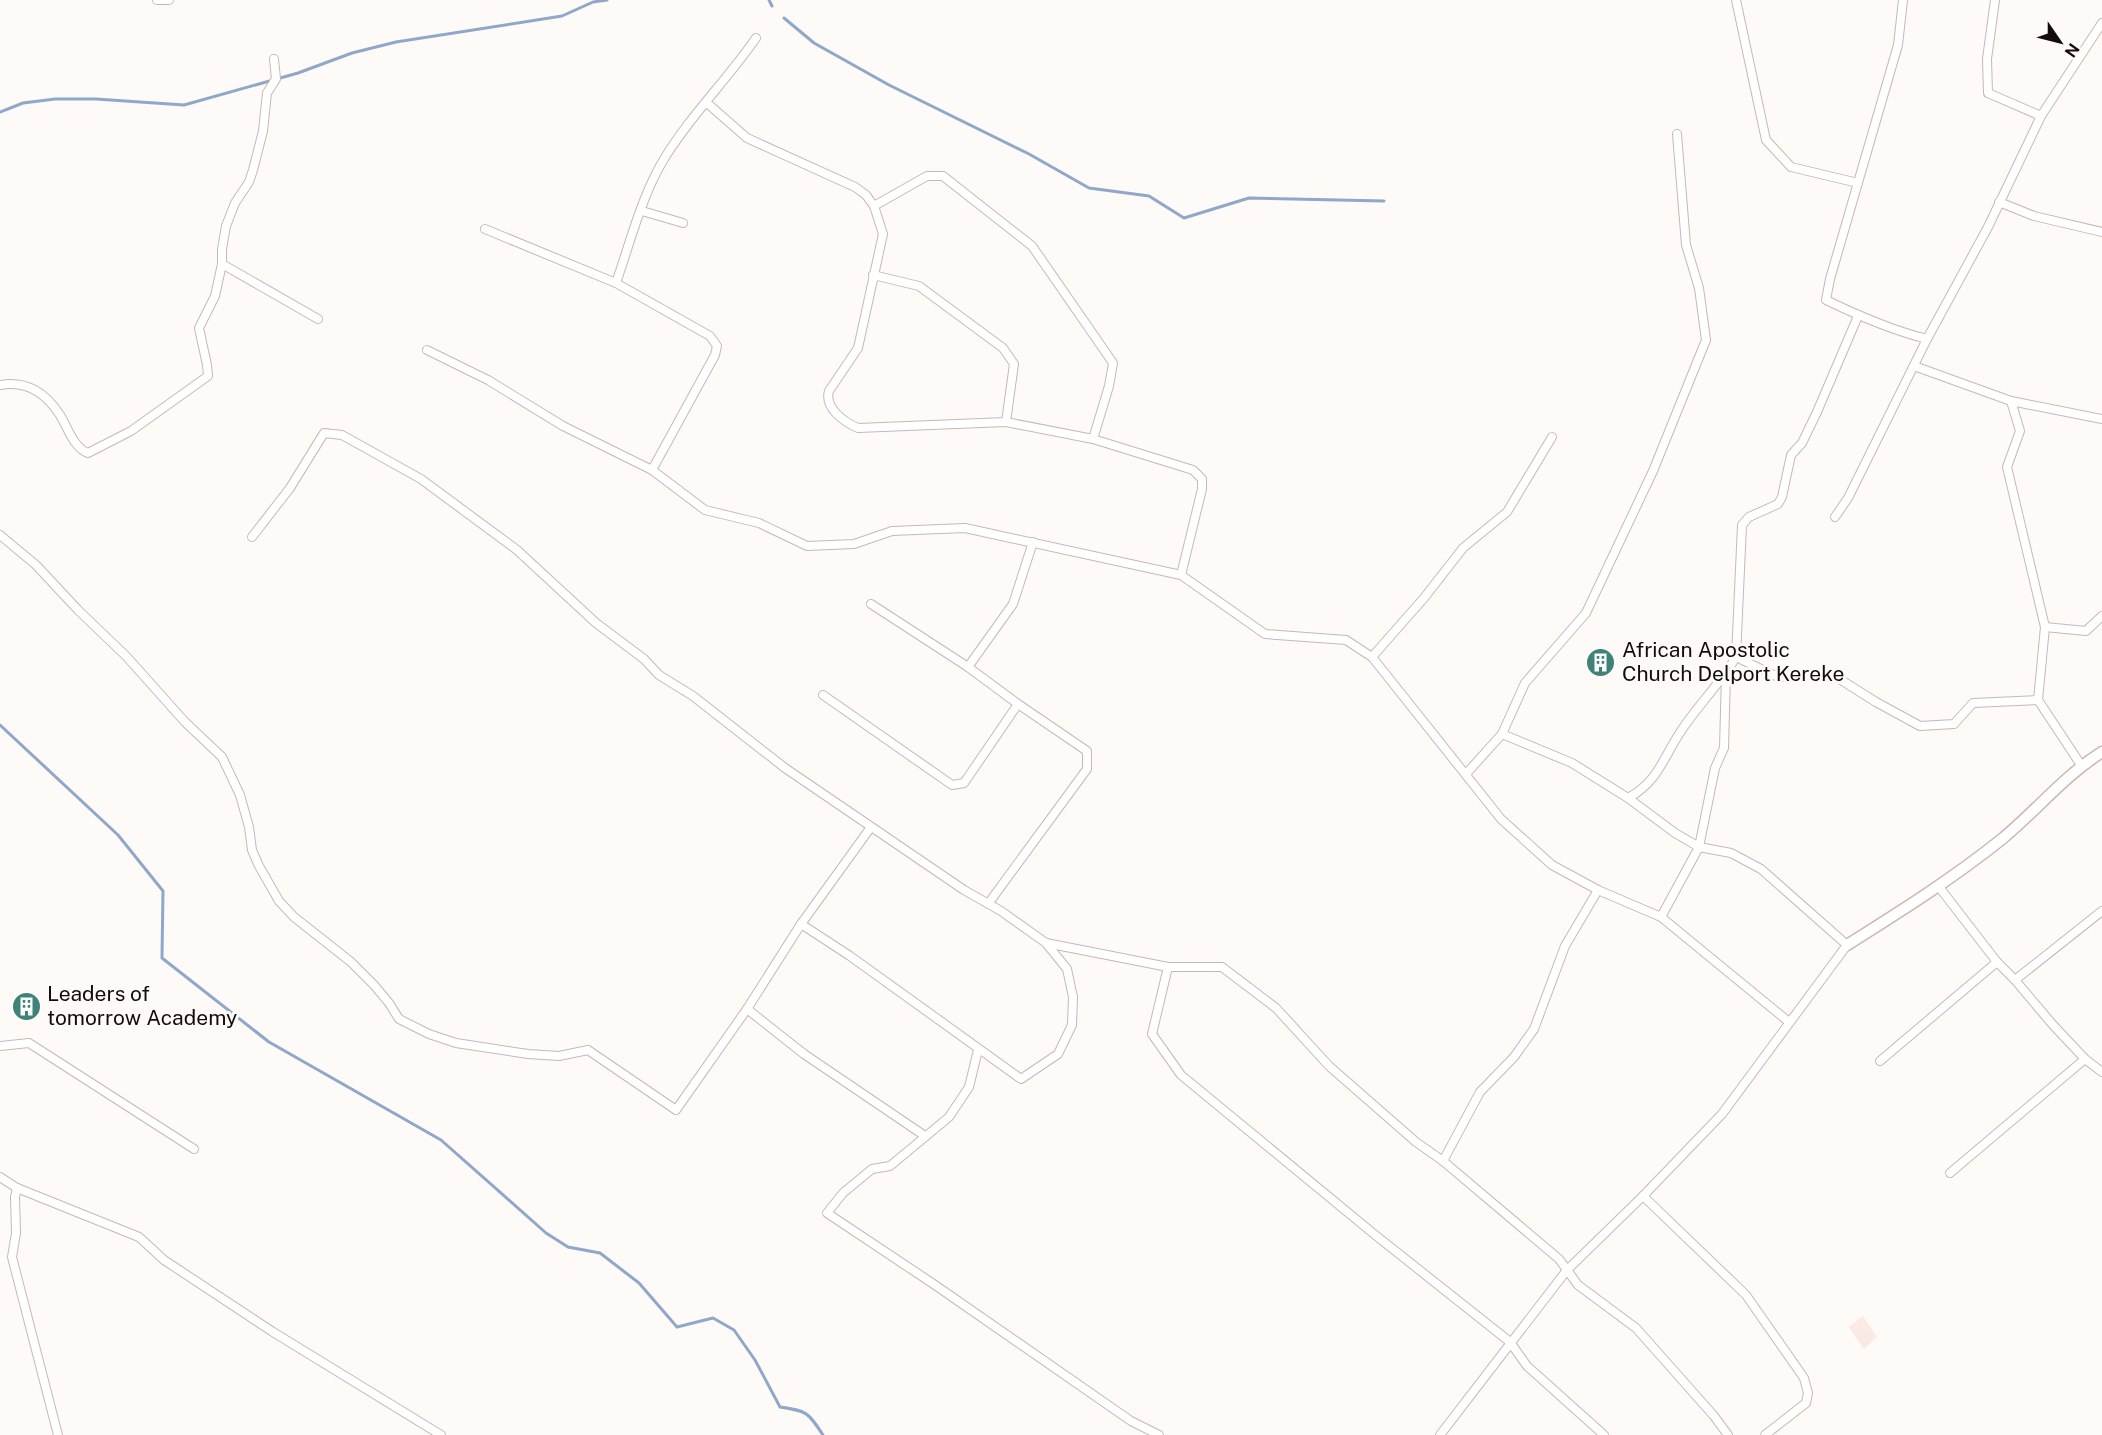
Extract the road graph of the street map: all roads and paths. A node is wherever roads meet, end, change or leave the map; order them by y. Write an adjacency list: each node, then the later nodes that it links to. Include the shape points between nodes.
1 (157, 0): 2 (street)
2 (169, 0)
3 (1736, 0): 12 (street, via 1767,140 1791,168)
4 (1903, 0): 12 (street, via 1898,45)
5 (1995, 0): 10 (street, via 1987,59 1988,93)
6 (2102, 23): 10 (street)
7 (756, 38): 9 (street)
8 (274, 58): 19 (street, via 276,79 267,93 263,131 249,182 235,202 226,226)
9 (706, 103): 14 (street, via 747,138 855,187); 15 (street, via 663,161)
10 (2042, 116): 13 (street)
11 (1677, 134): 49 (street, via 1686,245 1699,288 1706,340 1653,471 1586,613 1525,683)
12 (1858, 183): 22 (street, via 1826,300)
13 (1999, 202): 18 (street, via 2034,216); 24 (street)
14 (874, 206): 20 (street, via 883,234); 32 (street, via 927,176 943,176 1032,246 1113,363)
15 (642, 211): 16 (street); 21 (street)
16 (683, 223)
17 (485, 229): 21 (street)
18 (2102, 232)
19 (222, 264): 23 (street); 27 (street, via 214,296 199,328 208,376 92,453 78,447 59,414 34,390 16,382)
20 (873, 275): 30 (street, via 919,286 1003,348 1014,364); 30 (street, via 858,348 829,391 831,409 858,428)
21 (616, 283): 33 (street, via 710,336 717,346)
22 (1858, 316): 24 (street); 43 (street, via 1817,412 1802,443 1791,455 1782,497 1778,504 1749,517 1742,525)
23 (318, 319)
24 (1927, 339): 26 (street)
25 (427, 350): 33 (street, via 488,380 563,426)
26 (1914, 366): 28 (street); 34 (street)
27 (0, 385)
28 (2012, 401): 29 (street); 41 (street, via 2020,431 2007,466)
29 (2102, 419)
30 (1006, 422): 32 (street)
31 (1552, 437): 42 (street, via 1507,512 1463,548)
32 (1093, 439): 38 (street, via 1193,470 1202,479)
33 (652, 470): 37 (street, via 705,510 759,523 807,546 854,544 892,531 965,528)
34 (1835, 517)
35 (0, 535): 67 (street, via 36,565 222,757 240,795 252,850 279,901 351,962 389,1003 399,1020 456,1043 559,1056 588,1050 676,1110)
36 (252, 537): 54 (street, via 290,488 324,432 342,435 421,479 517,550 659,675)
37 (1033, 543): 38 (street); 44 (street, via 1013,604)
38 (1181, 575): 42 (street, via 1265,634 1346,640)
39 (871, 603): 44 (street)
40 (2102, 616): 41 (street, via 2086,631)
41 (2045, 627): 47 (street)
42 (1372, 657): 52 (street)
43 (1736, 657): 45 (street); 47 (street, via 1778,677 1830,673 1920,726 1954,724 1973,703)
44 (968, 666): 48 (street)
45 (1726, 674): 53 (street, via 1682,730 1654,778); 55 (street, via 1724,748 1715,768)
46 (823, 695): 48 (street, via 952,785 964,783 972,774)
47 (2038, 700): 51 (street)
48 (1018, 704): 58 (street, via 1087,751 1087,769)
49 (1502, 734): 52 (street); 53 (street, via 1572,763)
50 (2102, 752): 51 (street)
51 (2081, 765): 56 (street, via 2003,837)
52 (1466, 774): 57 (street, via 1501,819 1552,865)
53 (1628, 798): 55 (street)
54 (871, 827): 58 (street); 61 (street)
55 (1700, 847): 60 (street); 63 (street, via 1731,853 1761,870)
56 (1940, 887): 63 (street); 64 (street)
57 (1598, 890): 60 (street); 76 (street, via 1565,946 1534,1029 1514,1057 1480,1092)
58 (988, 904): 62 (street)
59 (2102, 911): 66 (street)
60 (1661, 917): 68 (street)
61 (801, 924): 67 (street); 70 (street)
62 (1046, 943): 65 (street); 70 (street, via 1066,969 1072,997 1072,1025 1059,1054 1021,1079)
63 (1847, 945): 68 (street)
64 (1997, 962): 66 (street); 72 (street)
65 (1168, 967): 76 (street, via 1222,967 1276,1008 1329,1066); 82 (street, via 1152,1034 1181,1075)
66 (2015, 980): 71 (street)
67 (747, 1009): 74 (street, via 804,1054)
68 (1789, 1022): 80 (street, via 1722,1114)
69 (0, 1046): 75 (street, via 29,1043)
70 (978, 1050): 74 (street, via 969,1087 949,1117)
71 (2085, 1059): 73 (street); 77 (street)
72 (1880, 1061)
73 (2102, 1072)
74 (925, 1136): 85 (street, via 890,1167 873,1169 843,1192 827,1213 1131,1421)
75 (194, 1149)
76 (1443, 1161): 81 (street)
77 (1950, 1173)
78 (0, 1177): 79 (street)
79 (17, 1188): 83 (street, via 12,1257); 84 (street, via 139,1237 164,1260 241,1311)
80 (1643, 1196): 81 (street); 89 (street, via 1746,1294 1804,1378 1806,1403)
81 (1567, 1270): 82 (street); 88 (street, via 1578,1285 1636,1328)
82 (1510, 1342): 86 (street); 87 (street, via 1527,1366)
83 (58, 1435)
84 (441, 1435)
85 (1158, 1435)
86 (1440, 1435)
87 (1604, 1435)
88 (1728, 1435)
89 (1765, 1435)

